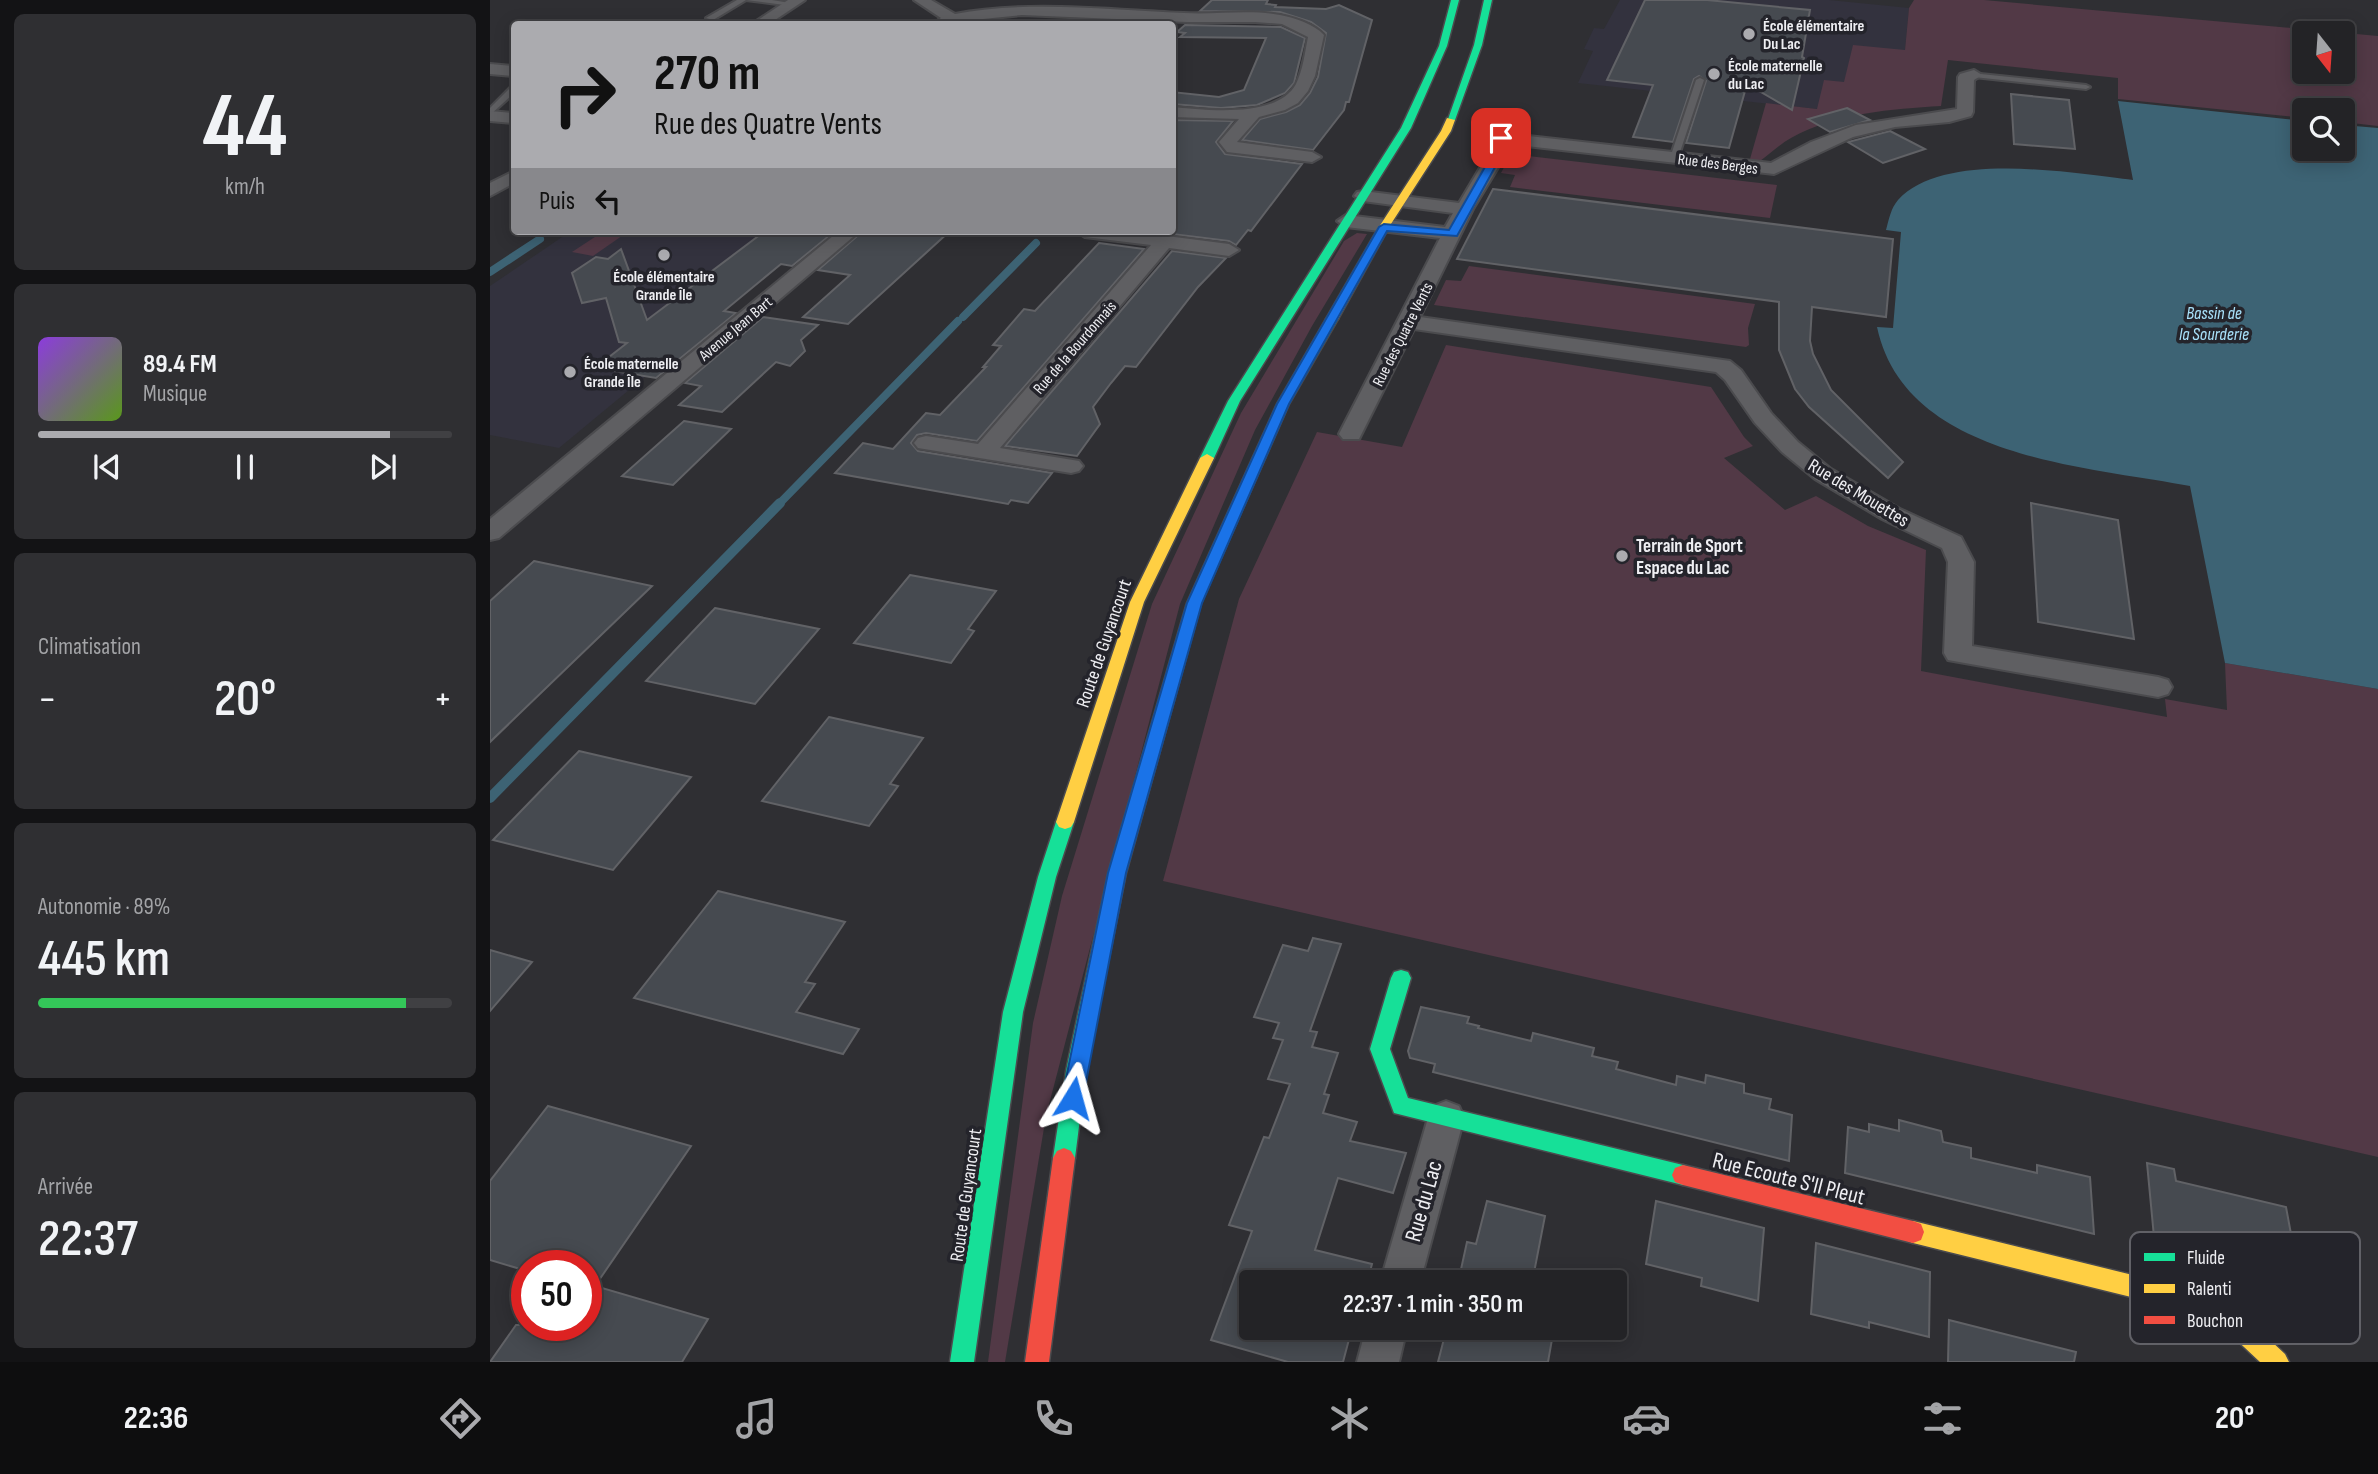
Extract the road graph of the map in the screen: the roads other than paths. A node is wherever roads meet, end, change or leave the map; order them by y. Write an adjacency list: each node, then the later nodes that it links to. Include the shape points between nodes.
1 (742, 0): 7 (lane)
2 (750, 0): 6 (lane)
3 (921, 0): 9 (street)
4 (1455, 0): 25 (main road, Route de Guyancourt, via 1443,46 1411,116)
5 (1488, 0): 26 (main road, via 1478,45 1446,131)
6 (795, 2): 8 (street)
7 (710, 18)
8 (764, 21)
9 (946, 21): 18 (street, via 986,7 1021,6 1186,18 1278,19 1316,35 1302,90 1283,104)
10 (490, 69): 11 (street)
11 (511, 71)
12 (1974, 75): 14 (lane); 22 (street, Rue des Berges, via 1966,77 1965,112 1853,130 1804,150 1774,169)
13 (1700, 80): 22 (lane)
14 (2086, 87)
15 (511, 92): 17 (lane)
16 (1176, 112): 18 (street)
17 (490, 114): 19 (street)
18 (1252, 115): 21 (street, via 1228,142 1233,148)
19 (511, 118)
20 (1501, 138): 22 (street, Rue des Berges); 27 (street, Rue des Quatre Vents, via 1499,151)
21 (1312, 157)
22 (1674, 158)
23 (511, 178): 24 (street)
24 (490, 191)
25 (1363, 196): 26 (street); 28 (main road, Route de Guyancourt)
26 (1399, 202): 27 (street); 29 (main road)
27 (1464, 209): 30 (street, Rue des Quatre Vents)
28 (1346, 221): 29 (street); 48 (main road, Route de Guyancourt, via 1234,401 1137,602 1047,877 1013,1012)
29 (1384, 227): 30 (street); 49 (main road, via 1283,404 1194,603 1117,873 1076,1071)
30 (1453, 234): 35 (street, Rue des Quatre Vents)
31 (847, 235): 40 (street, Avenue Jean Bart)
32 (1114, 235): 33 (street)
33 (1164, 242): 34 (street); 38 (street, Rue de la Bourdonnais)
34 (1229, 250)
35 (1408, 322): 36 (street, Rue des Quatre Vents); 41 (street, Rue des Mouettes, via 1721,366 1772,427 1823,474 1952,543 1961,562 1958,653)
36 (1351, 434)
37 (926, 443): 38 (street)
38 (984, 452): 39 (street)
39 (1071, 466)
40 (490, 532)
41 (2158, 687)
42 (1401, 978): 43 (main road, Rue Ecoute S'Il Pleut, via 1380,1049 1401,1106)
43 (1446, 1118): 44 (street, Rue du Lac); 45 (main road, Rue Ecoute S'Il Pleut)
44 (1404, 1270)
45 (2130, 1285)
46 (1384, 1340): 50 (street)
47 (2258, 1344): 51 (main road, Rue Ecoute S'Il Pleut)
48 (962, 1362)
49 (1037, 1362)
50 (1378, 1362)
51 (2277, 1362)

